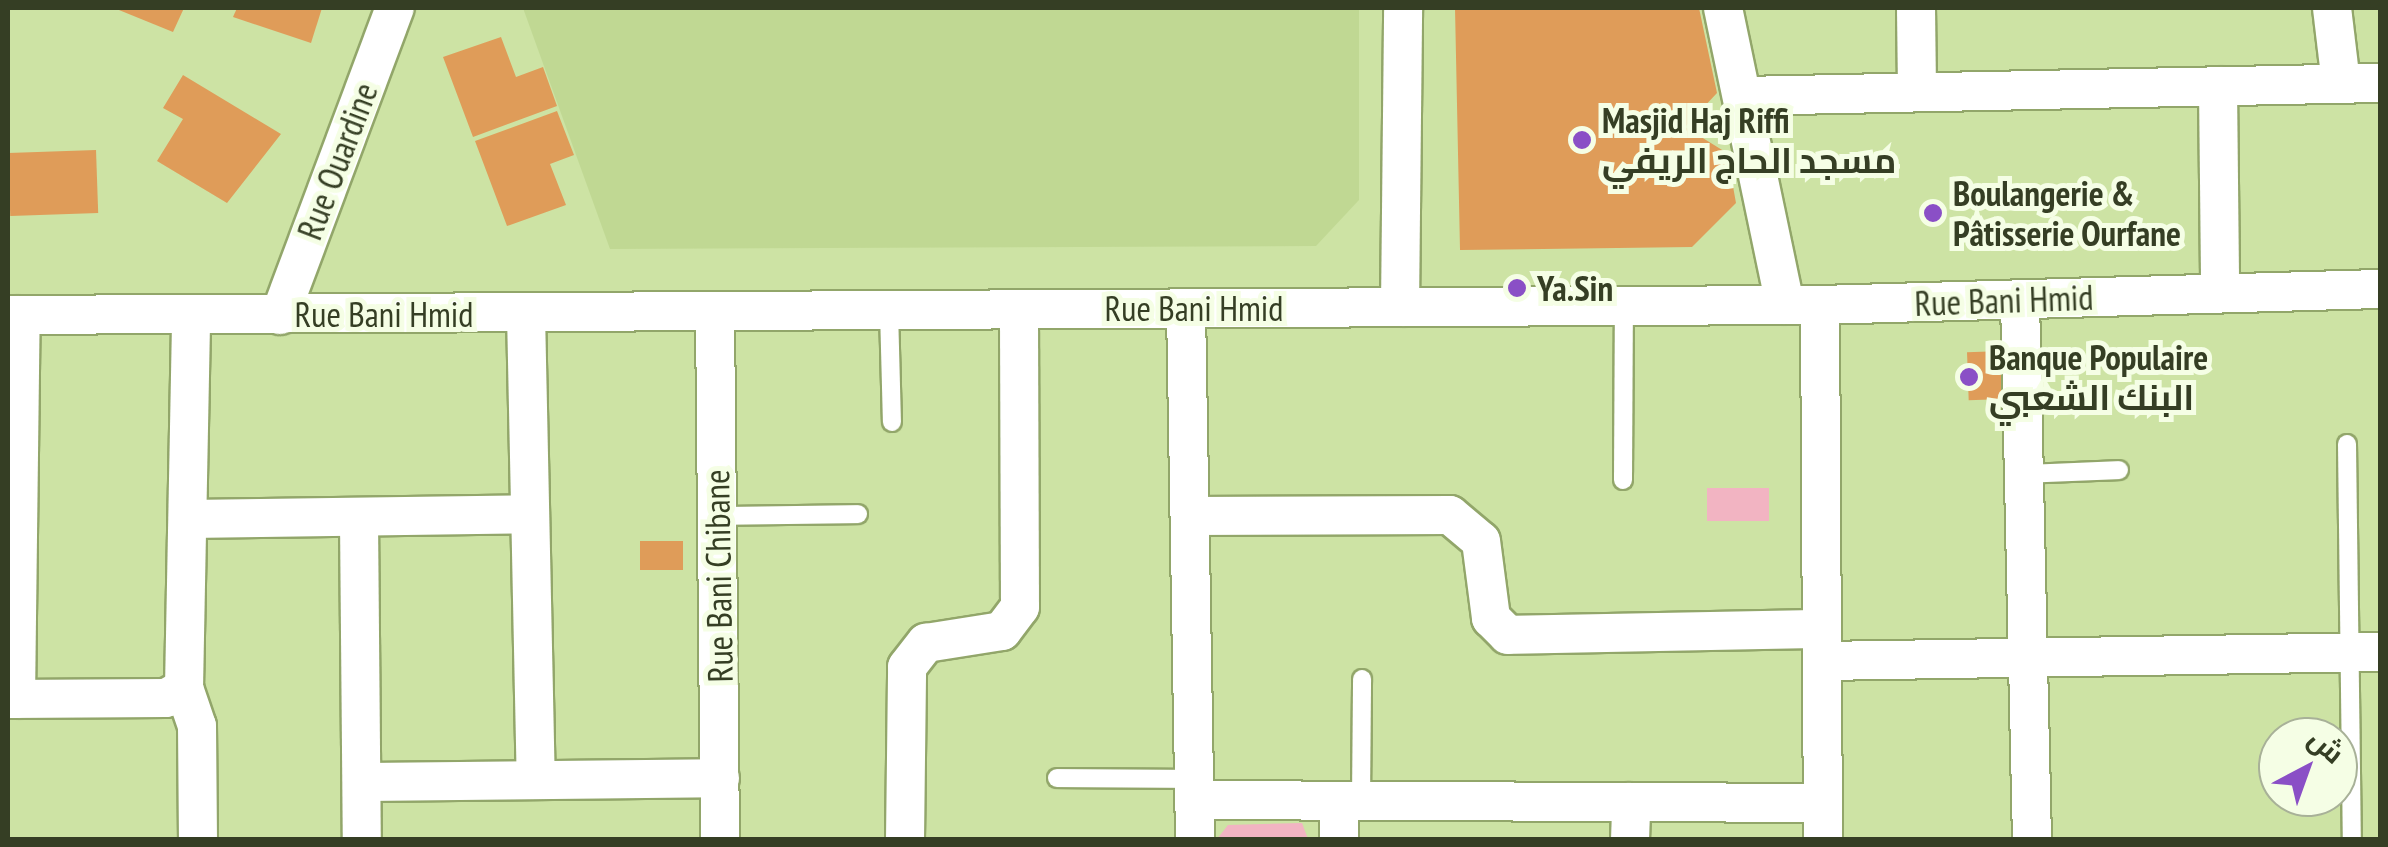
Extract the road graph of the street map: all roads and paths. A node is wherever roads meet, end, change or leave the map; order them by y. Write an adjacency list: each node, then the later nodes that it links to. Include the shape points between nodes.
1 (395, 8): 24 (street, Rue Ouardine)
2 (1402, 8): 16 (street)
3 (1723, 8): 10 (street)
4 (1916, 8): 9 (street)
5 (2332, 8): 7 (street)
6 (2380, 82): 7 (street)
7 (2340, 83): 8 (street)
8 (2218, 86): 9 (street); 12 (street)
9 (1917, 92): 10 (street)
10 (1742, 96): 14 (street)
11 (2380, 288): 12 (street, Rue Bani Hmid)
12 (2220, 294): 13 (street, Rue Bani Hmid)
13 (2020, 300): 14 (street, Rue Bani Hmid); 28 (street)
14 (1802, 304): 15 (street, Rue Bani Hmid); 37 (street)
15 (1624, 306): 16 (street, Rue Bani Hmid); 29 (lane)
16 (1400, 307): 17 (street, Rue Bani Hmid)
17 (1186, 308): 19 (street, Rue Bani Hmid); 33 (street)
18 (890, 310): 19 (street, Rue Bani Hmid); 20 (street, Rue Bani Hmid); 25 (lane)
19 (1020, 310): 54 (street, via 1020,606 1002,631 926,644 906,667)
20 (715, 312): 21 (street, Rue Bani Hmid); 32 (street, Rue Bani Chibane)
21 (526, 313): 24 (street, Rue Bani Hmid); 30 (street)
22 (14, 315): 23 (street, Rue Bani Hmid); 36 (street)
23 (191, 315): 24 (street, Rue Bani Hmid); 34 (street)
24 (280, 315)
25 (892, 422)
26 (2347, 444): 38 (lane)
27 (2119, 470): 28 (lane)
28 (2024, 474): 39 (street)
29 (1623, 480)
30 (530, 514): 35 (street); 45 (street)
31 (858, 514): 32 (lane)
32 (717, 516): 43 (street, Rue Bani Chibane)
33 (1190, 516): 37 (street, via 1450,515 1482,541 1492,618 1508,636); 47 (street)
34 (190, 519): 35 (street); 41 (street)
35 (358, 519): 46 (street)
36 (13, 530): 42 (street)
37 (1822, 645): 39 (street); 50 (street)
38 (2365, 652): 39 (street); 58 (lane)
39 (2028, 658): 57 (street)
40 (1362, 679): 48 (lane)
41 (184, 688): 42 (street, via 166,698); 51 (street, via 198,726)
42 (12, 699)
43 (720, 778): 45 (street); 53 (street, Rue Bani Chibane)
44 (1057, 778): 47 (lane)
45 (536, 780): 46 (street)
46 (362, 782): 52 (street)
47 (1194, 790): 48 (street); 55 (street)
48 (1350, 801): 49 (street); 56 (street)
49 (1630, 821): 50 (street)
50 (1823, 821)
51 (198, 840)
52 (362, 840)
53 (720, 840)
54 (904, 840)
55 (1195, 840)
56 (1339, 840)
57 (2032, 840)
58 (2352, 840)

